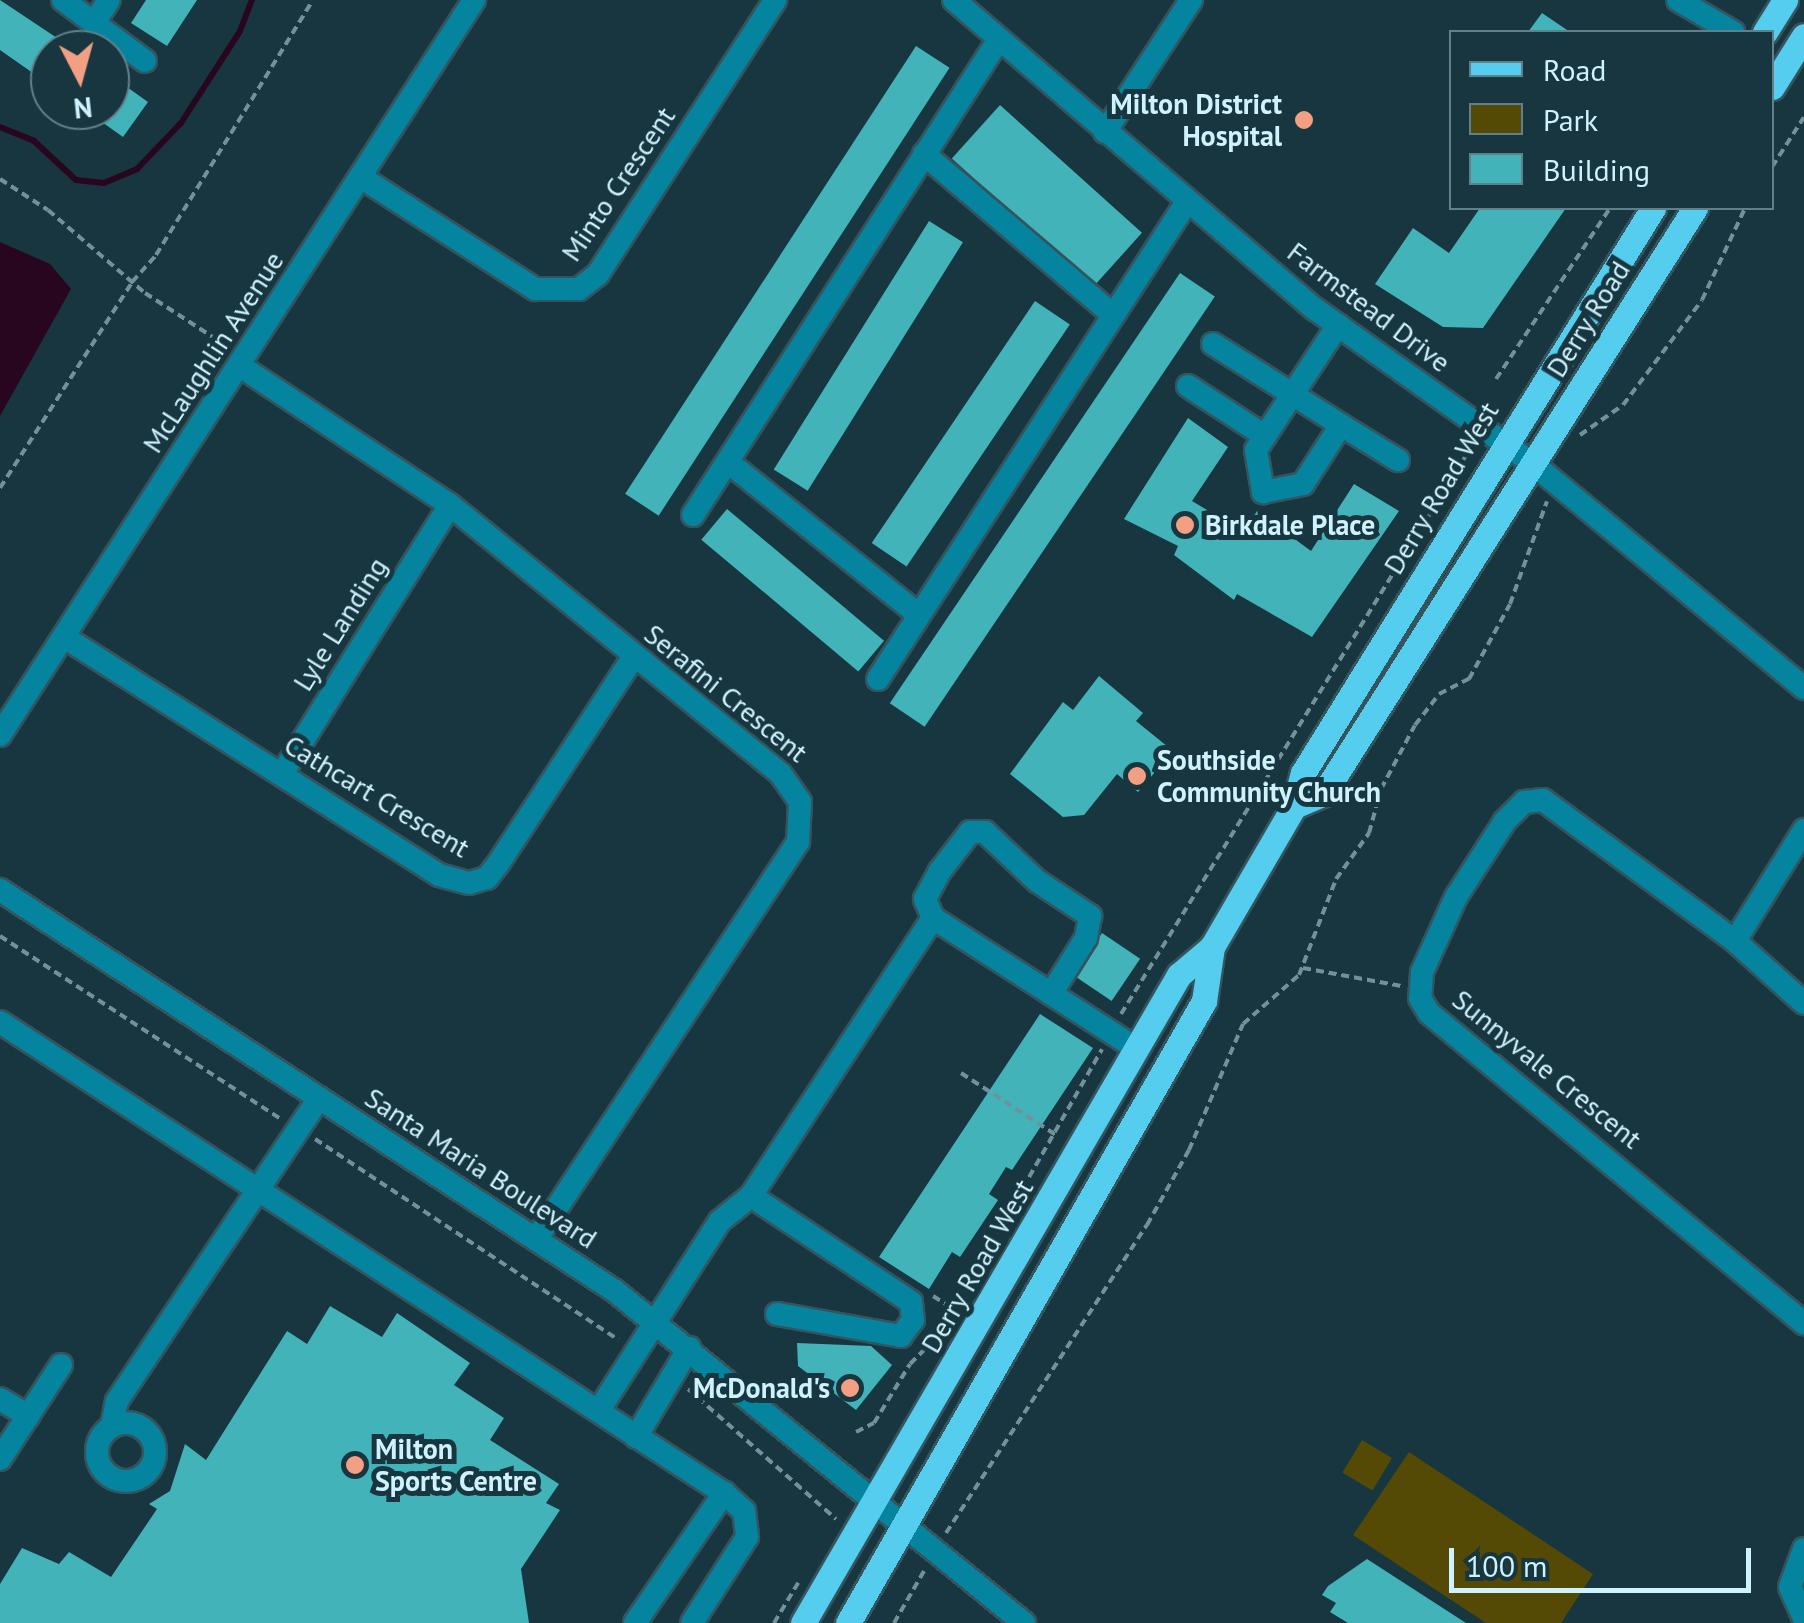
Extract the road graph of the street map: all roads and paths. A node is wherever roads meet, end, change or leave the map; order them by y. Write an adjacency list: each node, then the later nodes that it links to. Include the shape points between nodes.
1 (63, 0): 10 (street)
2 (110, 0): 10 (street)
3 (314, 0): 28 (path, via 156,255)
4 (474, 0): 21 (street, McLaughlin Avenue)
5 (775, 0): 21 (street, Minto Crescent, via 598,274 579,289 535,289)
6 (954, 0): 14 (street, Farmstead Drive)
7 (1191, 0): 18 (street)
8 (1678, 0): 11 (street)
9 (1786, 0): 12 (main road)
10 (94, 24): 15 (street)
11 (1730, 30)
12 (1766, 30)
13 (1804, 36): 16 (main road)
14 (998, 39): 18 (street, Farmstead Drive); 19 (street)
15 (145, 61)
16 (1774, 84)
17 (1804, 117): 20 (path)
18 (1105, 132): 23 (street, Farmstead Drive)
19 (924, 154): 29 (street); 42 (street)
20 (1774, 164)
21 (362, 178): 32 (street, McLaughlin Avenue)
22 (0, 179): 28 (path, via 48,210)
23 (1186, 203): 29 (street); 30 (street, Farmstead Drive)
24 (1609, 210): 33 (path)
25 (1652, 210): 39 (main road, Derry Road West)
26 (1694, 210): 43 (main road, Derry Road)
27 (1744, 210): 38 (path, via 1702,300 1623,406)
28 (132, 282): 32 (path); 45 (path)
29 (1111, 313): 48 (street)
30 (1338, 325): 35 (street); 39 (street, Farmstead Drive)
31 (1213, 344): 35 (street)
32 (242, 362): 46 (street, Serafini Crescent); 49 (street, McLaughlin Avenue)
33 (1496, 379)
34 (1188, 386): 37 (street)
35 (1293, 394): 36 (street); 37 (street)
36 (1341, 425): 37 (street, via 1303,484 1263,492 1256,450); 41 (street)
37 (1265, 436)
38 (1576, 438)
39 (1503, 443): 43 (street, Farmstead Drive); 55 (main road, Derry Road West, via 1303,773)
40 (1465, 457): 67 (path)
41 (1398, 460)
42 (728, 462): 47 (street); 48 (street)
43 (1532, 463): 44 (street, Farmstead Drive); 55 (main road, Derry Road West, via 1324,793)
44 (1555, 484): 52 (street, Farmstead Drive); 62 (path, via 1510,604 1469,679 1440,694 1415,725 1381,789 1369,833 1336,879)
45 (0, 488)
46 (450, 506): 50 (street, Serafini Crescent); 54 (street, Lyle Landing)
47 (693, 515)
48 (918, 614): 51 (street)
49 (64, 637): 53 (street, McLaughlin Avenue); 54 (street, Cathcart Crescent)
50 (634, 656): 54 (street, Cathcart Crescent, via 487,878 469,883 439,874); 75 (street, Serafini Crescent, via 795,787 802,822 798,842)
51 (878, 678)
52 (1804, 688)
53 (0, 735)
54 (282, 774)
55 (1294, 806): 61 (main road, Derry Road West)
56 (1804, 830): 60 (street)
57 (0, 890): 70 (street, Santa Maria Boulevard)
58 (933, 918): 64 (street); 64 (street, via 925,899 940,871 970,832 985,832 1090,916 1092,926); 74 (street)
59 (0, 936): 71 (path)
60 (1735, 941): 63 (street, Sunnyvale Crescent, via 1543,800 1524,802 1456,897 1422,972); 65 (street, Sunnyvale Crescent)
61 (1212, 947): 68 (main road, Derry Road West, via 1179,975); 94 (main road, Derry Road West, via 1204,1001)
62 (1302, 968): 63 (path); 97 (path, via 1243,1024 1189,1150 1146,1225)
63 (1421, 990): 78 (street, Sunnyvale Crescent, via 1428,1013)
64 (1051, 994): 67 (street)
65 (1804, 1003)
66 (0, 1022): 73 (street)
67 (1110, 1032): 68 (street); 72 (path)
68 (1137, 1049): 93 (main road, Derry Road West)
69 (961, 1073): 72 (path)
70 (319, 1098): 71 (street); 75 (street, Santa Maria Boulevard)
71 (297, 1130): 73 (street); 80 (path, via 400,1191)
72 (1056, 1135): 88 (path, via 939,1336 910,1364 874,1423)
73 (255, 1193): 84 (street); 87 (street, via 117,1401)
74 (750, 1196): 76 (street, via 911,1302 913,1320 901,1336); 77 (street, via 720,1221)
75 (536, 1239): 77 (street, Santa Maria Boulevard)
76 (777, 1314)
77 (654, 1320): 79 (street, Santa Maria Boulevard); 80 (street)
78 (1804, 1323)
79 (689, 1348): 82 (street); 93 (street, Santa Maria Boulevard)
80 (635, 1350): 84 (street)
81 (61, 1365): 85 (street)
82 (673, 1375): 89 (street); 95 (path, via 838,1515)
83 (0, 1399): 85 (street)
84 (599, 1410): 89 (street)
85 (28, 1416): 91 (street)
86 (165, 1423): 90 (street)
87 (112, 1426): 90 (street, via 140,1426 152,1438); 90 (street, via 96,1451 109,1476 138,1479)
88 (856, 1432)
89 (636, 1437): 92 (street)
90 (155, 1457)
91 (0, 1459)
92 (724, 1493): 100 (street); 101 (street, via 744,1512 747,1537)
93 (876, 1500): 94 (street, Santa Maria Boulevard); 103 (main road, Derry Road West)
94 (906, 1528): 97 (street, Santa Maria Boulevard); 104 (main road, Derry Road West)
95 (829, 1530)
96 (1804, 1549): 99 (street, via 1790,1588)
97 (935, 1552): 105 (path); 106 (street, Santa Maria Boulevard)
98 (802, 1577): 102 (path)
99 (1804, 1618)
100 (635, 1623)
101 (692, 1623)
102 (774, 1623)
103 (802, 1623)
104 (848, 1623)
105 (894, 1623)
106 (1024, 1623)

